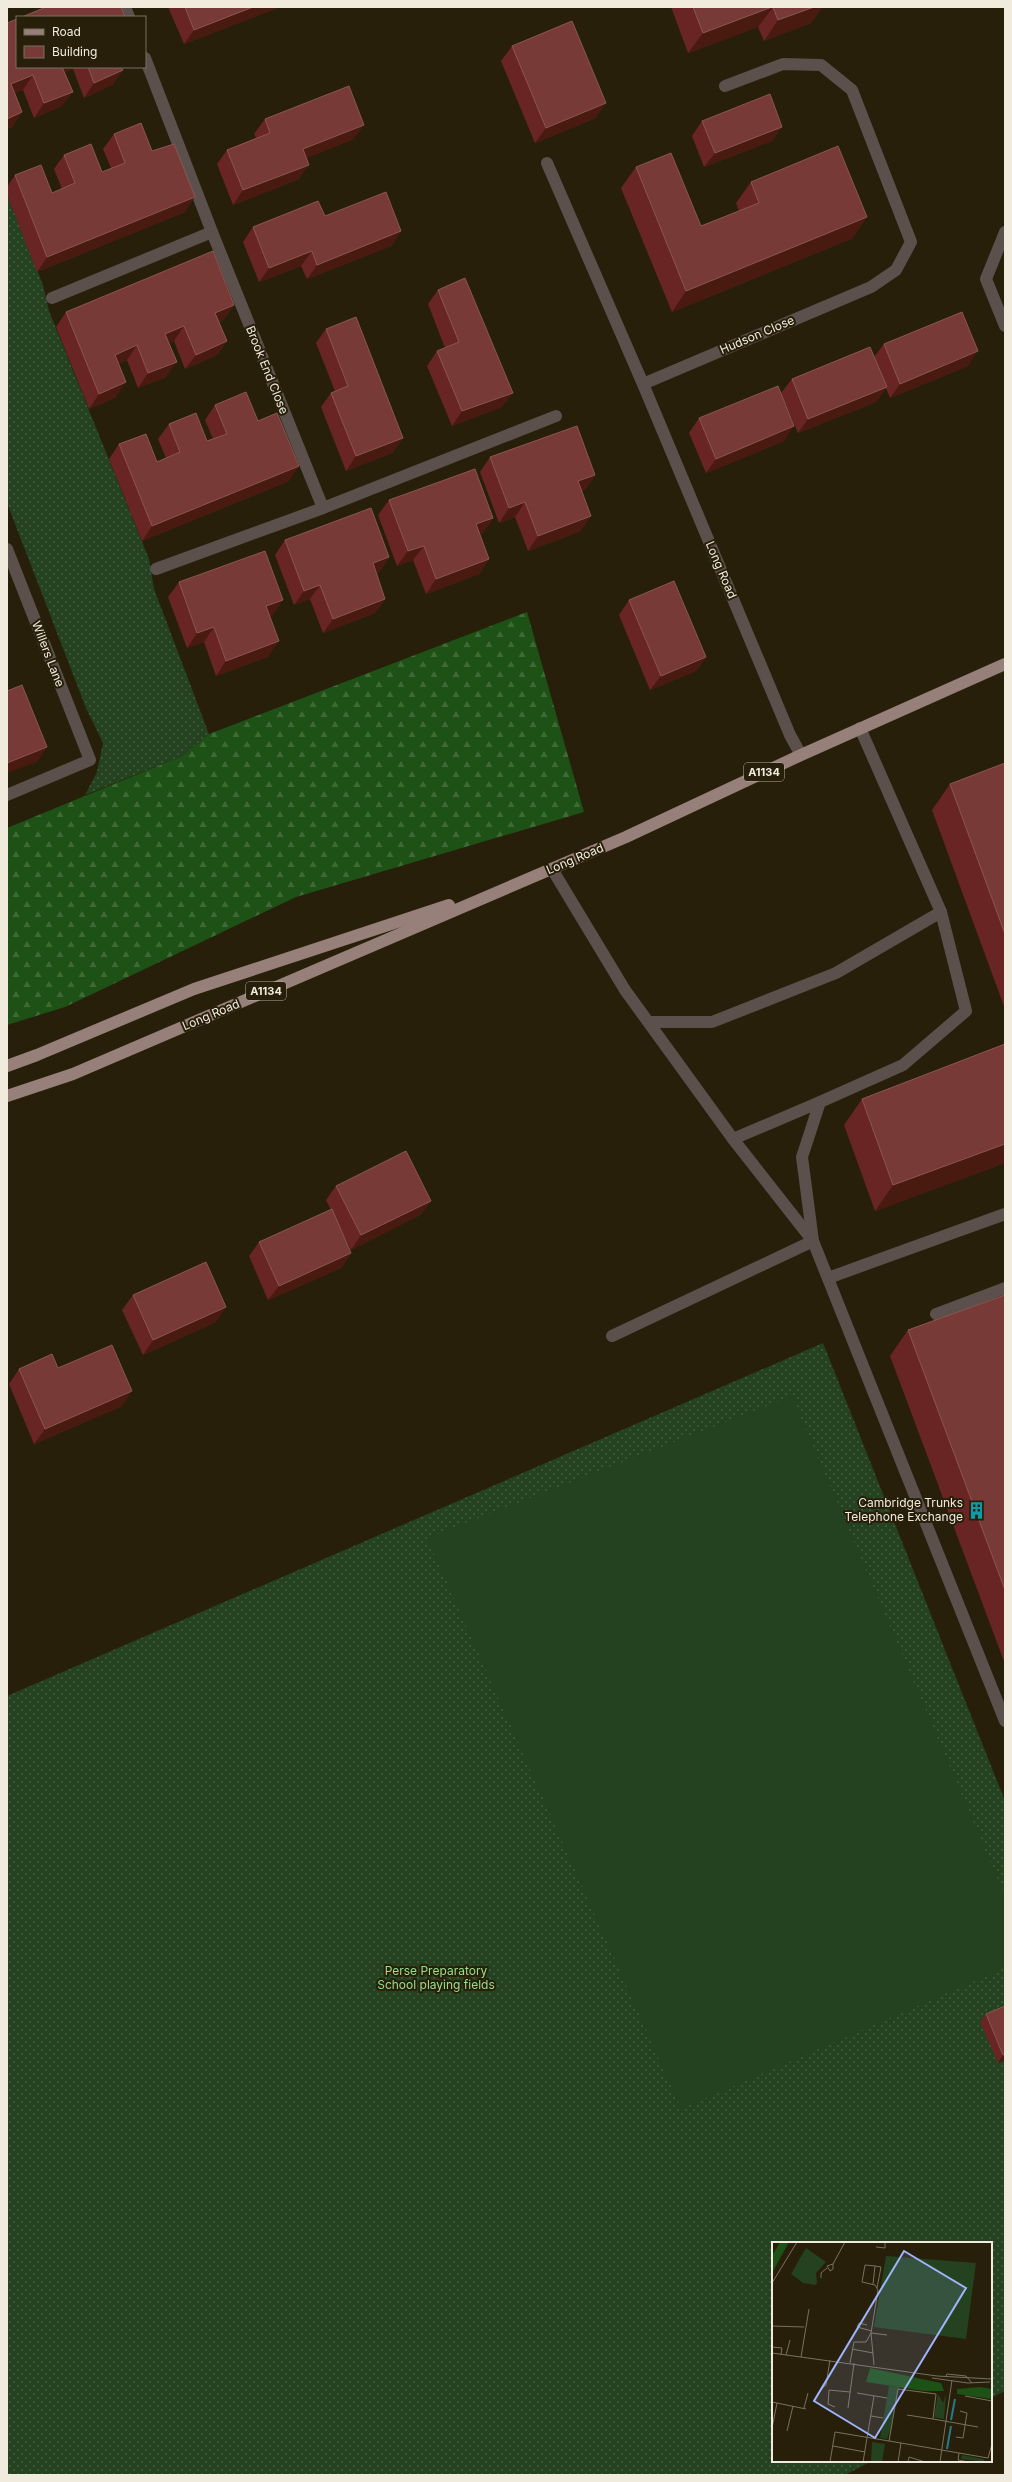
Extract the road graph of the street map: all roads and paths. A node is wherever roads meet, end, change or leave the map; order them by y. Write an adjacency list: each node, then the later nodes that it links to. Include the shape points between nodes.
1 (146, 61): 4 (street, Brook End Close)
2 (725, 86): 8 (street, Hudson Close, via 783,64 821,65 852,90 911,242 896,270 871,287)
3 (546, 163): 8 (street, Long Road)
4 (212, 232): 6 (street); 10 (street, Brook End Close)
5 (1005, 232): 7 (street, via 986,280)
6 (52, 298)
7 (1005, 326)
8 (643, 384): 15 (street, Long Road, via 790,735)
9 (556, 416): 10 (street)
10 (323, 508): 12 (street)
11 (7, 549): 16 (street, Willers Lane, via 90,760)
12 (156, 569)
13 (1005, 664): 14 (main road, Long Road / A1134)
14 (860, 728): 15 (main road, Long Road / A1134); 19 (street)
15 (801, 755): 17 (main road, Long Road / A1134)
16 (7, 795)
17 (552, 869): 18 (main road, Long Road / A1134); 20 (street, via 625,990)
18 (524, 881): 21 (main road, Long Road / A1134, via 194,988); 22 (main road, Long Road / A1134, via 73,1074)
19 (941, 912): 20 (street, via 836,973 712,1022); 23 (street, via 966,1012 903,1065)
20 (649, 1022): 24 (street)
21 (7, 1066)
22 (7, 1096)
23 (820, 1102): 24 (street); 26 (street, via 802,1157)
24 (732, 1139): 26 (street)
25 (1005, 1214): 27 (street)
26 (813, 1241): 27 (street); 30 (street)
27 (828, 1278): 31 (street)
28 (1005, 1288): 29 (street)
29 (936, 1314)
30 (612, 1336)
31 (1005, 1721)

